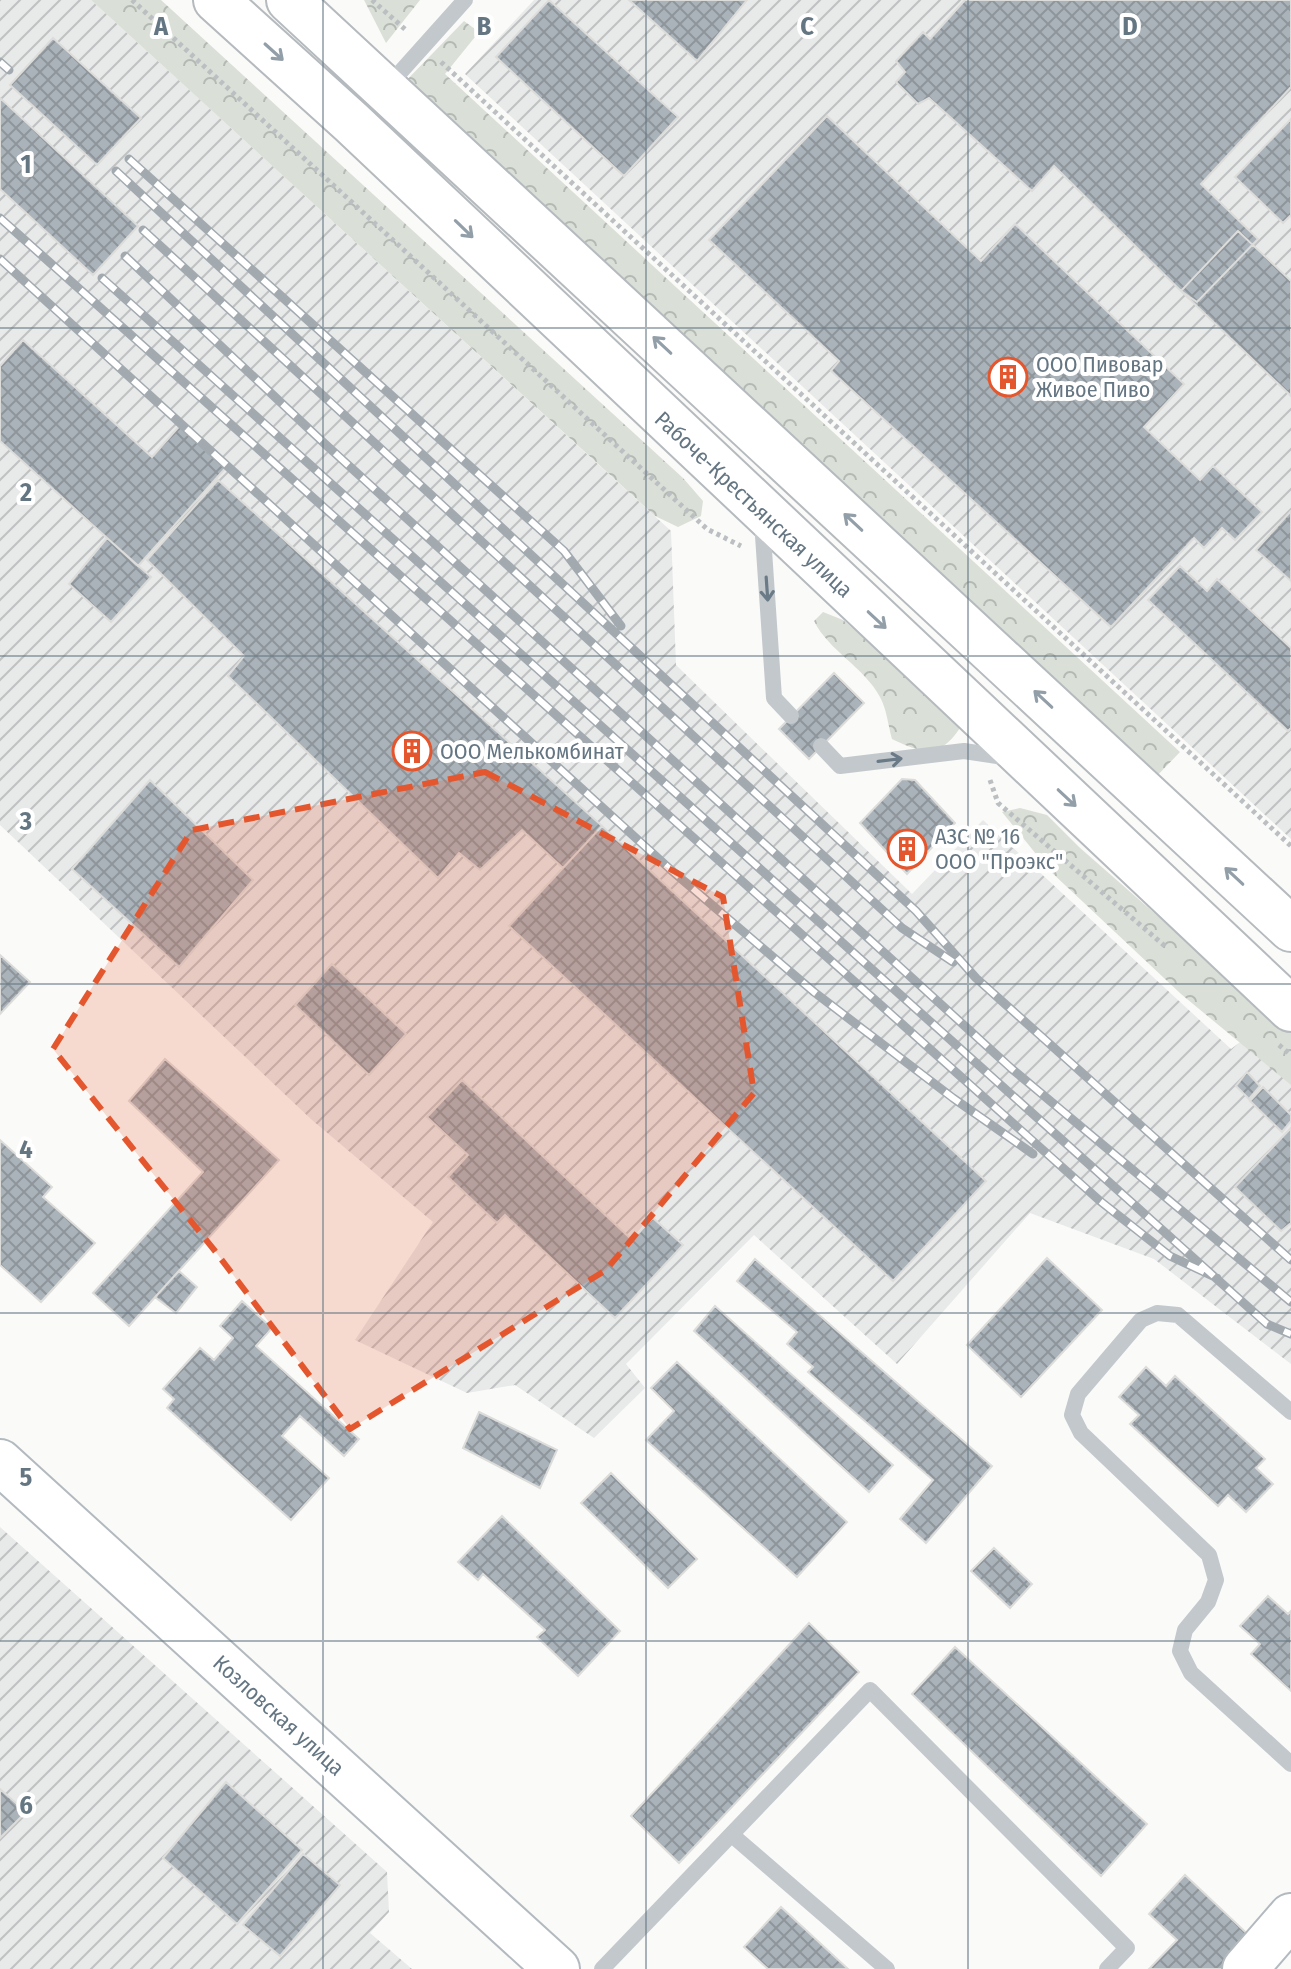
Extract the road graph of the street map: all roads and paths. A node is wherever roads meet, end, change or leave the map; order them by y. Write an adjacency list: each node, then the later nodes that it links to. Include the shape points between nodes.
1 (132, 0): 9 (path, via 707,529)
2 (216, 0): 8 (main road, Рабоче-Крестьянская улица, one-way to 8)
3 (289, 0): 7 (main road)
4 (372, 0): 6 (path)
5 (465, 0): 6 (lane)
6 (424, 46): 7 (lane); 14 (path)
7 (386, 88): 15 (main road, one-way to 7)
8 (761, 511): 9 (lane); 13 (main road, Рабоче-Крестьянская улица, one-way to 13)
9 (765, 557): 10 (lane, one-way to 10, via 774,698)
10 (791, 716)
11 (821, 746): 12 (lane, one-way to 12, via 840,766)
12 (980, 753): 13 (lane); 16 (path, via 998,803)
13 (1027, 760): 17 (main road, Рабоче-Крестьянская улица, one-way to 17)
14 (1291, 846)
15 (1291, 929)
16 (1174, 954)
17 (1279, 1022): 18 (path)
18 (1291, 1055)
19 (1291, 1412): 21 (lane, via 1178,1315 1157,1313 1141,1320 1078,1394 1072,1415 1081,1433 1209,1555 1216,1580 1208,1602 1185,1630 1180,1651 1191,1673)
20 (0, 1462): 24 (main road, Козловская улица)
21 (1291, 1764)
22 (732, 1835): 25 (lane); 26 (lane); 27 (lane, via 870,1690 1127,1948)
23 (1291, 1916): 28 (main road)
24 (557, 1969)
25 (602, 1969)
26 (887, 1969)
27 (1107, 1969)
28 (1245, 1969)

